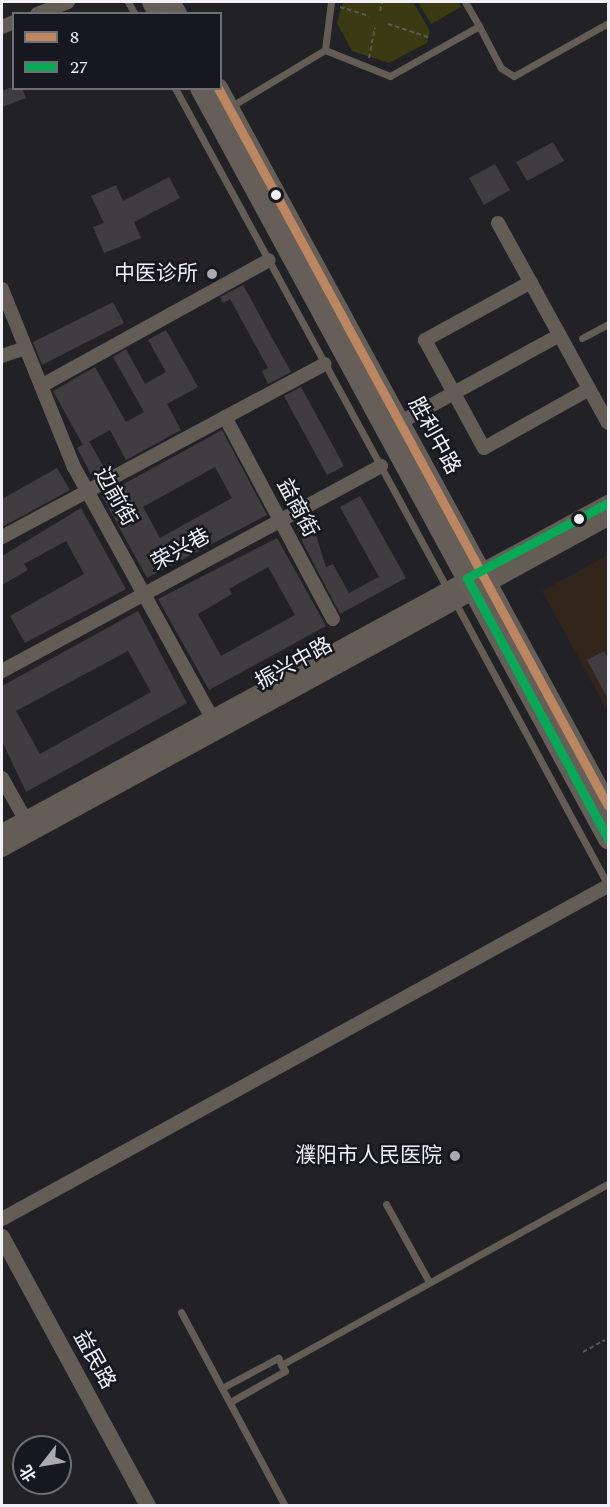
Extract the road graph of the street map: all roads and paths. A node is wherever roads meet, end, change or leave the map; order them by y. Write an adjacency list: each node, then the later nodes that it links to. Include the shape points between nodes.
1 (68, 2): 6 (street)
2 (331, 2): 7 (path); 13 (lane)
3 (382, 2): 5 (path)
4 (465, 2): 10 (lane)
5 (380, 10)
6 (42, 12)
7 (369, 16)
8 (609, 22): 10 (lane, via 513,76 501,68)
9 (388, 24): 12 (path)
10 (479, 26): 14 (lane, via 390,76)
11 (375, 28): 14 (path)
12 (431, 38)
13 (325, 50): 14 (lane); 18 (lane)
14 (367, 67)
15 (177, 90): 19 (lane)
16 (202, 90): 18 (main road, 胜利中路)
17 (218, 90): 18 (main road, 胜利中路)
18 (221, 112): 19 (lane); 34 (main road, 胜利中路); 42 (main road, 胜利中路)
19 (196, 127): 21 (lane)
20 (498, 223): 22 (street)
21 (269, 260): 29 (lane); 30 (street)
22 (531, 282): 25 (street); 32 (street, via 425,340)
23 (2, 289): 27 (street, 边前街)
24 (609, 324): 26 (lane)
25 (560, 335): 31 (street); 32 (street)
26 (582, 338)
27 (25, 348): 28 (street); 30 (street, 边前街)
28 (2, 356)
29 (325, 364): 33 (street); 36 (lane)
30 (41, 386): 37 (street, 边前街)
31 (589, 389): 32 (street, via 484,448); 35 (street)
32 (454, 392): 34 (street)
33 (225, 417): 37 (street); 40 (street, 益商街)
34 (399, 423): 42 (main road, 胜利中路)
35 (609, 423)
36 (381, 466): 40 (street, 荣兴巷); 44 (lane)
37 (87, 491): 41 (street); 43 (street, 边前街)
38 (609, 503): 42 (street, 振兴中路)
39 (609, 519): 42 (street, 振兴中路)
40 (279, 521): 43 (street, 荣兴巷); 45 (street, 益商街)
41 (2, 537)
42 (477, 581): 44 (street, 振兴中路); 49 (main road, 胜利中路); 52 (main road, 胜利中路)
43 (144, 594): 46 (street, 荣兴巷); 47 (street, 边前街)
44 (451, 595): 47 (street, 振兴中路); 53 (street, 振兴中路); 54 (lane)
45 (333, 619)
46 (2, 671)
47 (211, 716): 50 (street, 振兴中路)
48 (2, 777): 50 (street)
49 (609, 806)
50 (24, 819): 51 (street, 振兴中路)
51 (2, 832)
52 (609, 839)
53 (2, 849)
54 (609, 885): 57 (street)
55 (609, 1184): 59 (lane)
56 (386, 1203): 59 (lane)
57 (2, 1219)
58 (2, 1237): 66 (street, 益民路)
59 (429, 1282): 63 (lane)
60 (181, 1312): 64 (lane)
61 (605, 1340): 62 (path)
62 (583, 1352)
63 (281, 1365): 64 (lane, via 278,1358); 65 (lane, via 285,1371)
64 (222, 1388): 65 (lane)
65 (230, 1402): 67 (lane)
66 (148, 1506)
67 (285, 1506)

